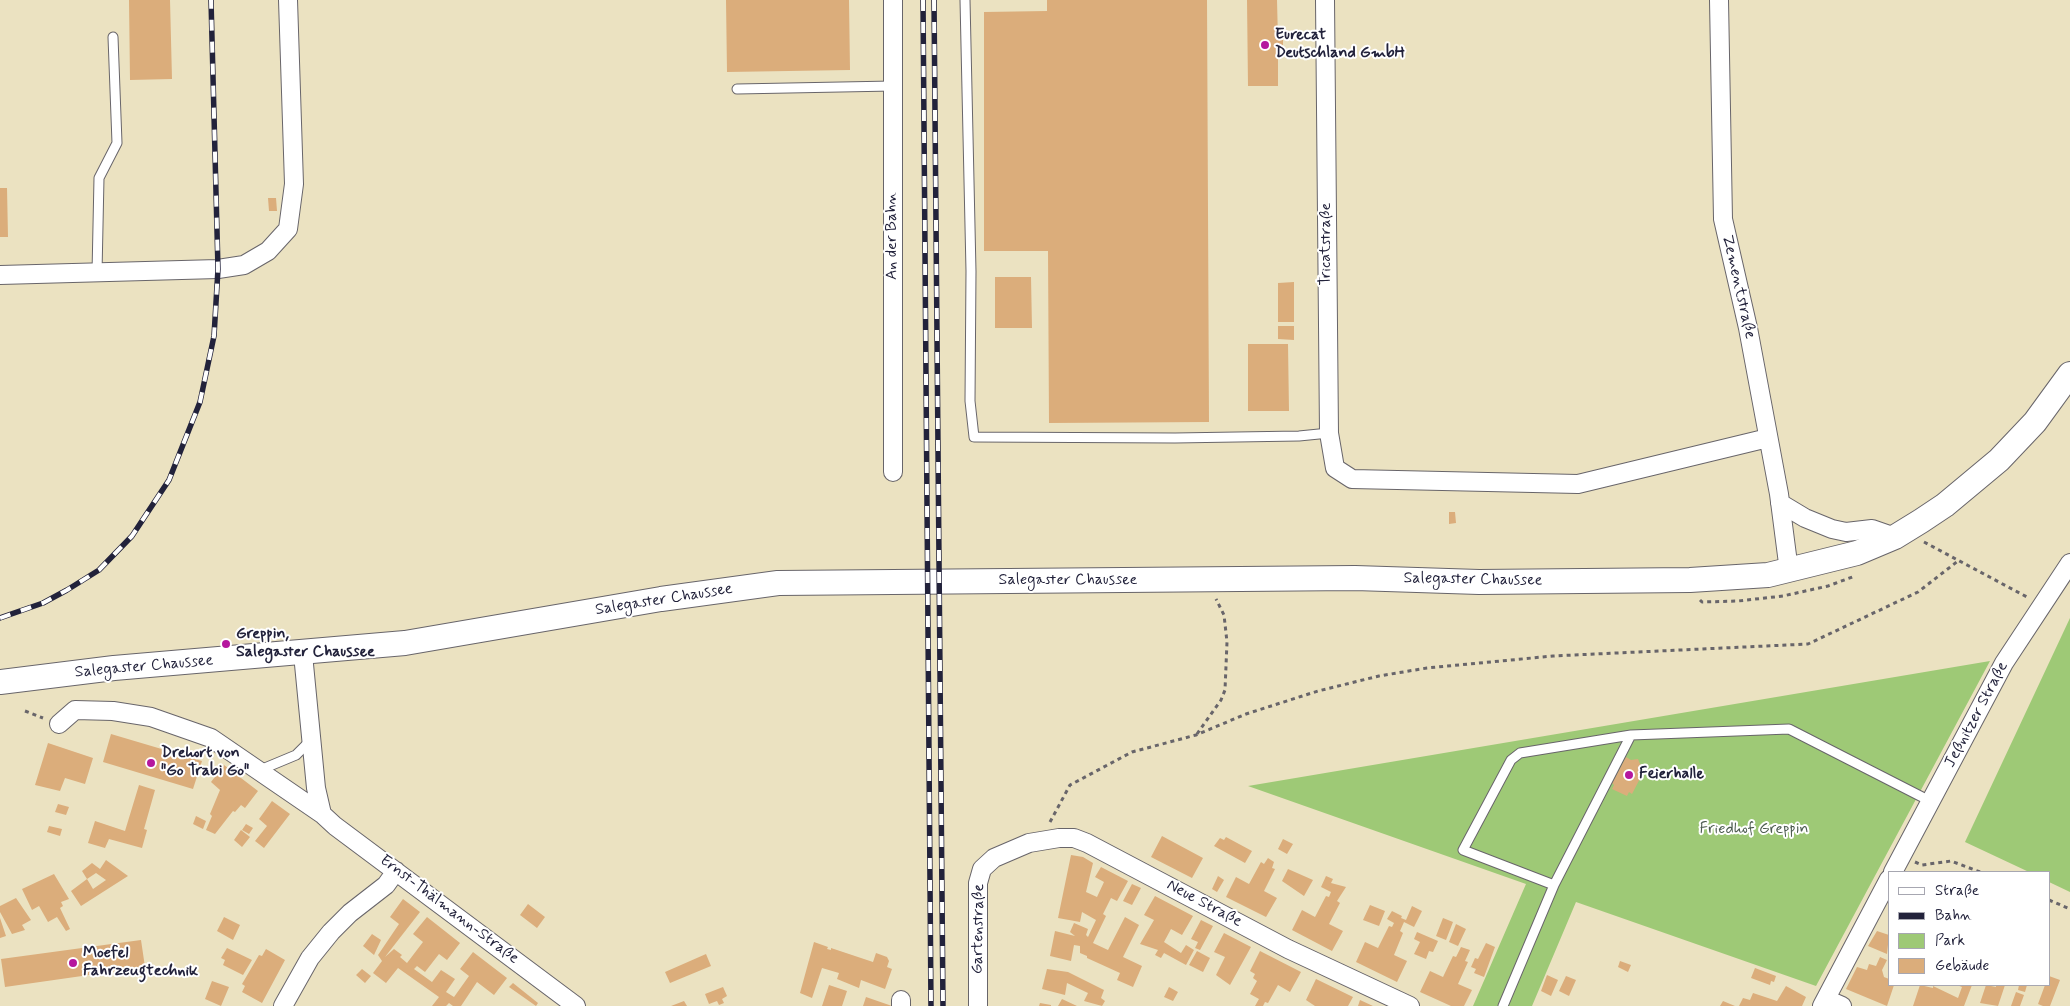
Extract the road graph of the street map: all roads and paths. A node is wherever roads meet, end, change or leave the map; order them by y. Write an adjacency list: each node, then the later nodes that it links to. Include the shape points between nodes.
1 (288, 0): 9 (street, via 294,184 288,230 268,251 244,265 218,269)
2 (893, 0): 7 (street, An der Bahn)
3 (966, 0): 12 (lane, via 970,401 974,437 1175,438)
4 (1325, 0): 12 (street, Tricatstraße)
5 (1719, 0): 13 (street, Zementstraße, via 1723,219 1748,328)
6 (114, 37): 9 (lane, via 117,143 99,178)
7 (893, 86): 8 (lane); 14 (street, An der Bahn)
8 (736, 89)
9 (97, 273): 10 (street)
10 (0, 275)
11 (2070, 374): 16 (main road, Salegaster Chaussee, via 2035,422 1999,460 1945,504)
12 (1329, 433): 13 (street, Tricatstraße, via 1335,468 1352,479 1578,484)
13 (1768, 438): 15 (street, Zementstraße)
14 (893, 472)
15 (1780, 503): 16 (street, via 1832,529 1846,532 1872,529); 20 (street, Zementstraße)
16 (1895, 537): 20 (main road, Salegaster Chaussee, via 1857,553)
17 (1922, 541): 18 (path)
18 (1958, 561): 22 (path); 26 (path, via 1918,592 1808,644 1553,656 1427,668 1318,691 1246,714)
19 (2070, 563): 22 (street, Jeßnitzer Straße)
20 (1789, 571): 23 (main road, Salegaster Chaussee, via 1748,577 1682,580 1479,582 1355,578 778,583 661,599 405,644)
21 (1215, 596): 26 (path, via 1224,615 1225,690)
22 (2043, 603): 30 (street, Jeßnitzer Straße, via 2004,663)
23 (303, 654): 24 (main road, Salegaster Chaussee, via 114,668); 28 (street)
24 (0, 682)
25 (59, 724): 29 (street, Ernst-Thälmann-Straße, via 75,710 114,711 151,717 211,738)
26 (1196, 735): 32 (path, via 1132,752 1070,785)
27 (1630, 735): 30 (lane, via 1788,729); 38 (lane); 38 (lane, via 1520,753 1511,760 1463,850)
28 (311, 740): 29 (lane, via 296,755); 31 (street)
29 (260, 770): 31 (street, Ernst-Thälmann-Straße)
30 (1930, 802): 34 (street, Jeßnitzer Straße)
31 (322, 814): 35 (street, Ernst-Thälmann-Straße)
32 (1040, 840): 33 (street, Neue Straße); 45 (street, Neue Straße, via 1074,838 1087,843 1288,948)
33 (994, 858): 44 (street, Gartenstraße, via 982,869 978,882)
34 (1897, 864): 36 (path, via 1951,861)
35 (396, 871): 42 (street, via 386,885 331,932 310,958); 43 (street, Ernst-Thälmann-Straße)
36 (1977, 871)
37 (1888, 882): 41 (street)
38 (1554, 885): 46 (lane)
39 (2050, 900): 40 (path)
40 (2070, 908)
41 (1824, 1002): 47 (street)
42 (284, 1006)
43 (576, 1006)
44 (978, 1006)
45 (1410, 1006)
46 (1502, 1006)
47 (1842, 1006)

